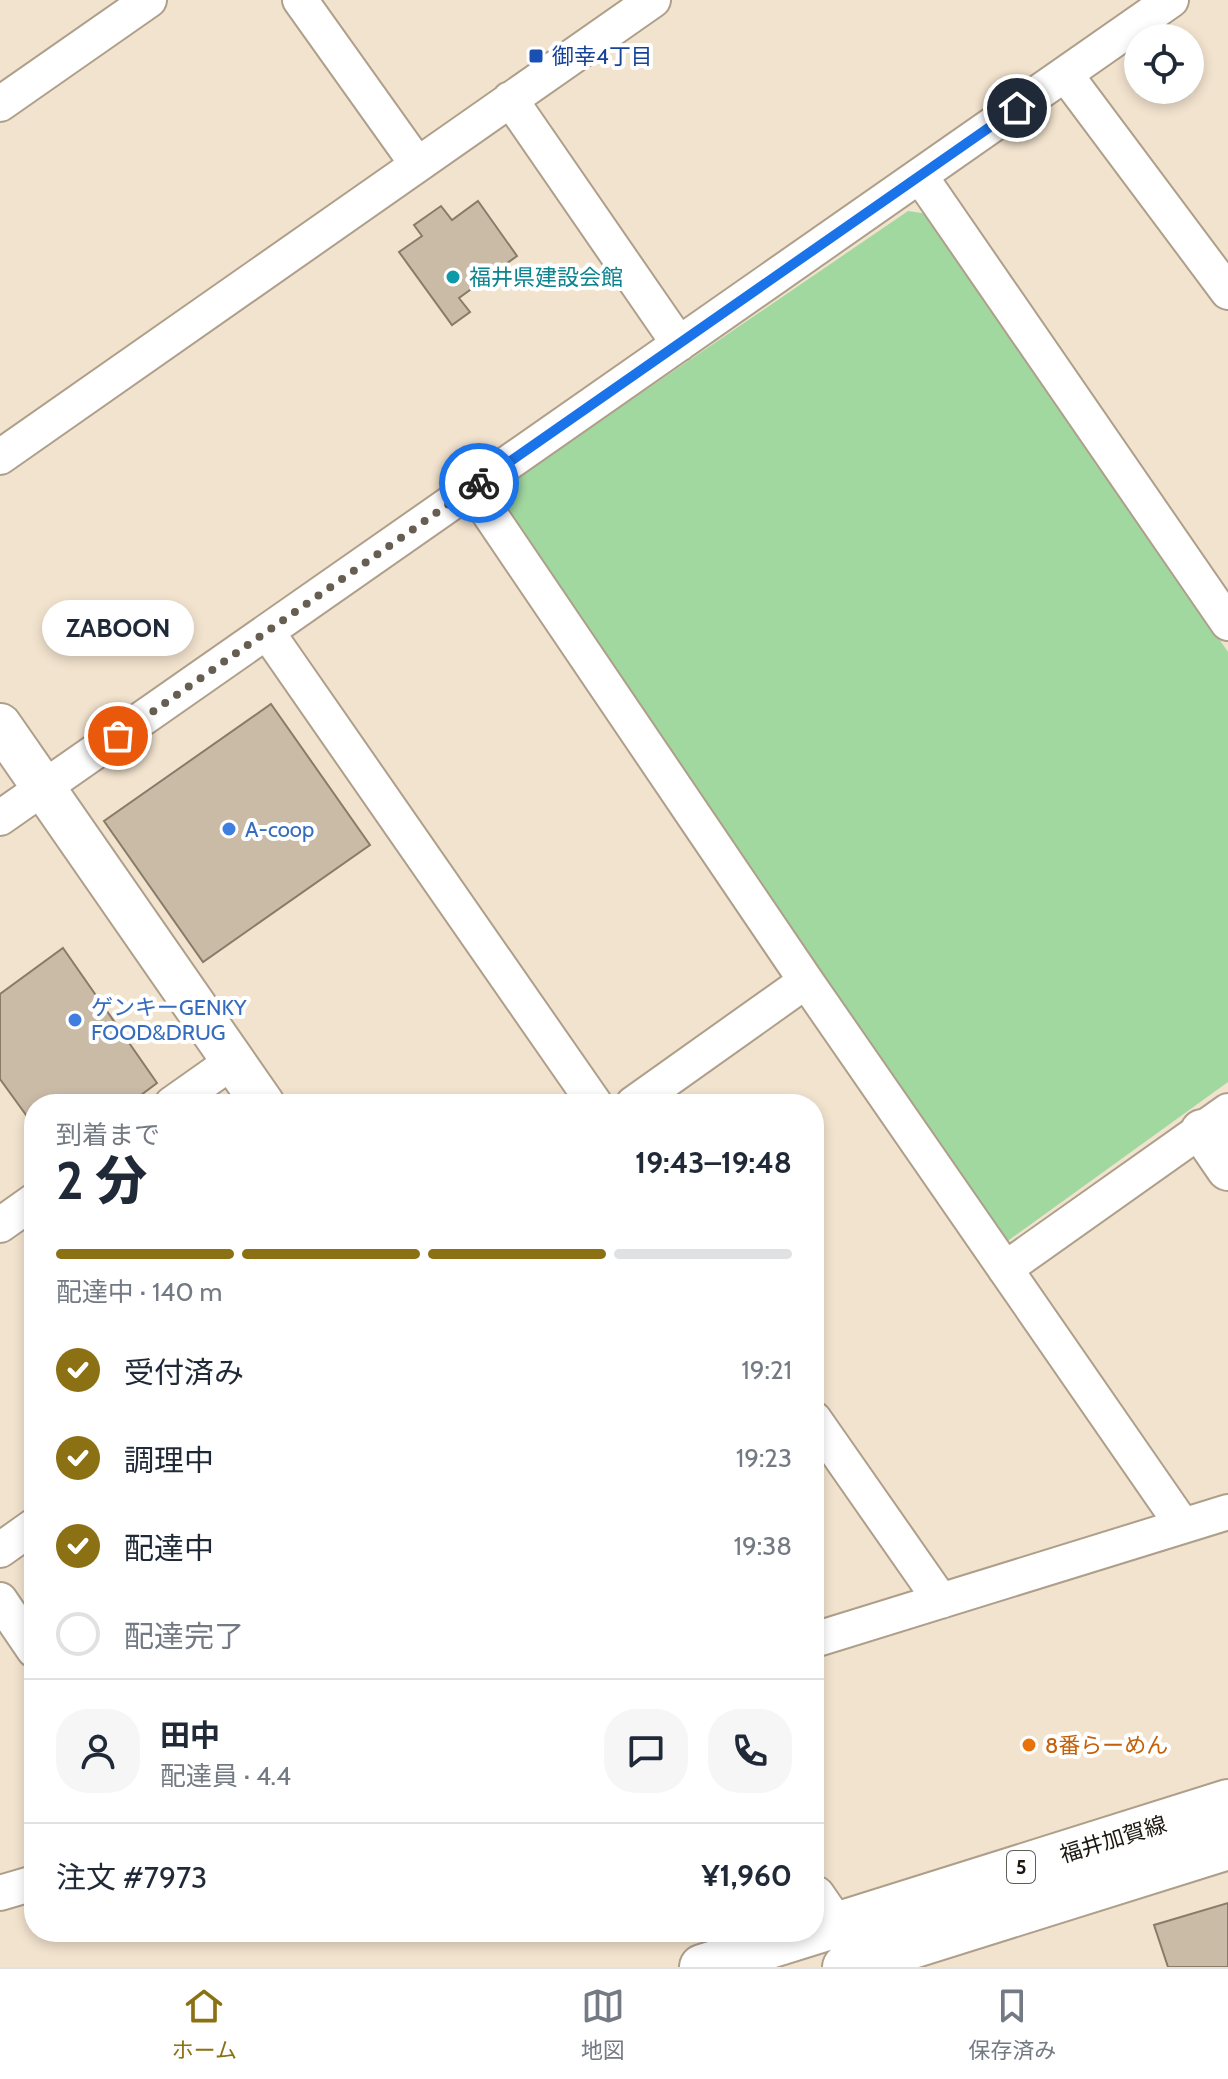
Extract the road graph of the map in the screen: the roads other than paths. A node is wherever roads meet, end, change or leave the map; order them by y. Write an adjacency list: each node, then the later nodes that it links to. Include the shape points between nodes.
1 (149, 0): 7 (street)
2 (300, 0): 8 (street)
3 (653, 0): 6 (street)
4 (1171, 0): 5 (street)
5 (1065, 74): 9 (street); 10 (street)
6 (510, 99): 8 (street); 11 (street)
7 (0, 104)
8 (417, 164): 12 (street)
9 (920, 176): 11 (street); 14 (street)
10 (1228, 292)
11 (679, 344): 13 (street)
12 (0, 457)
13 (472, 488): 16 (street); 20 (street)
14 (1217, 581): 15 (street)
15 (1228, 623)
16 (267, 632): 18 (street); 24 (street)
17 (0, 725): 18 (street)
18 (43, 788): 19 (street); 21 (street)
19 (0, 818)
20 (806, 981): 25 (street); 30 (street)
21 (233, 1061): 22 (street); 23 (street)
22 (186, 1094)
23 (256, 1094)
24 (588, 1094)
25 (647, 1094)
26 (1215, 1121): 27 (street); 30 (street)
27 (1228, 1169)
28 (24, 1208): 29 (street)
29 (0, 1225)
30 (1005, 1269): 33 (street)
31 (824, 1433): 37 (street)
32 (1228, 1512): 33 (street)
33 (1183, 1526): 37 (street)
34 (24, 1533): 35 (street)
35 (0, 1550)
36 (0, 1600): 38 (street)
37 (941, 1601): 39 (street)
38 (24, 1635)
39 (824, 1637)
40 (1228, 1802): 44 (main road, 福井加賀線 / 5)
41 (1228, 1847): 47 (main road, 福井加賀線 / 5)
42 (24, 1886): 43 (street)
43 (0, 1893)
44 (824, 1921)
45 (824, 1928): 47 (street)
46 (767, 1942): 48 (main road, 福井加賀線 / 5)
47 (855, 1966)
48 (702, 1967)

